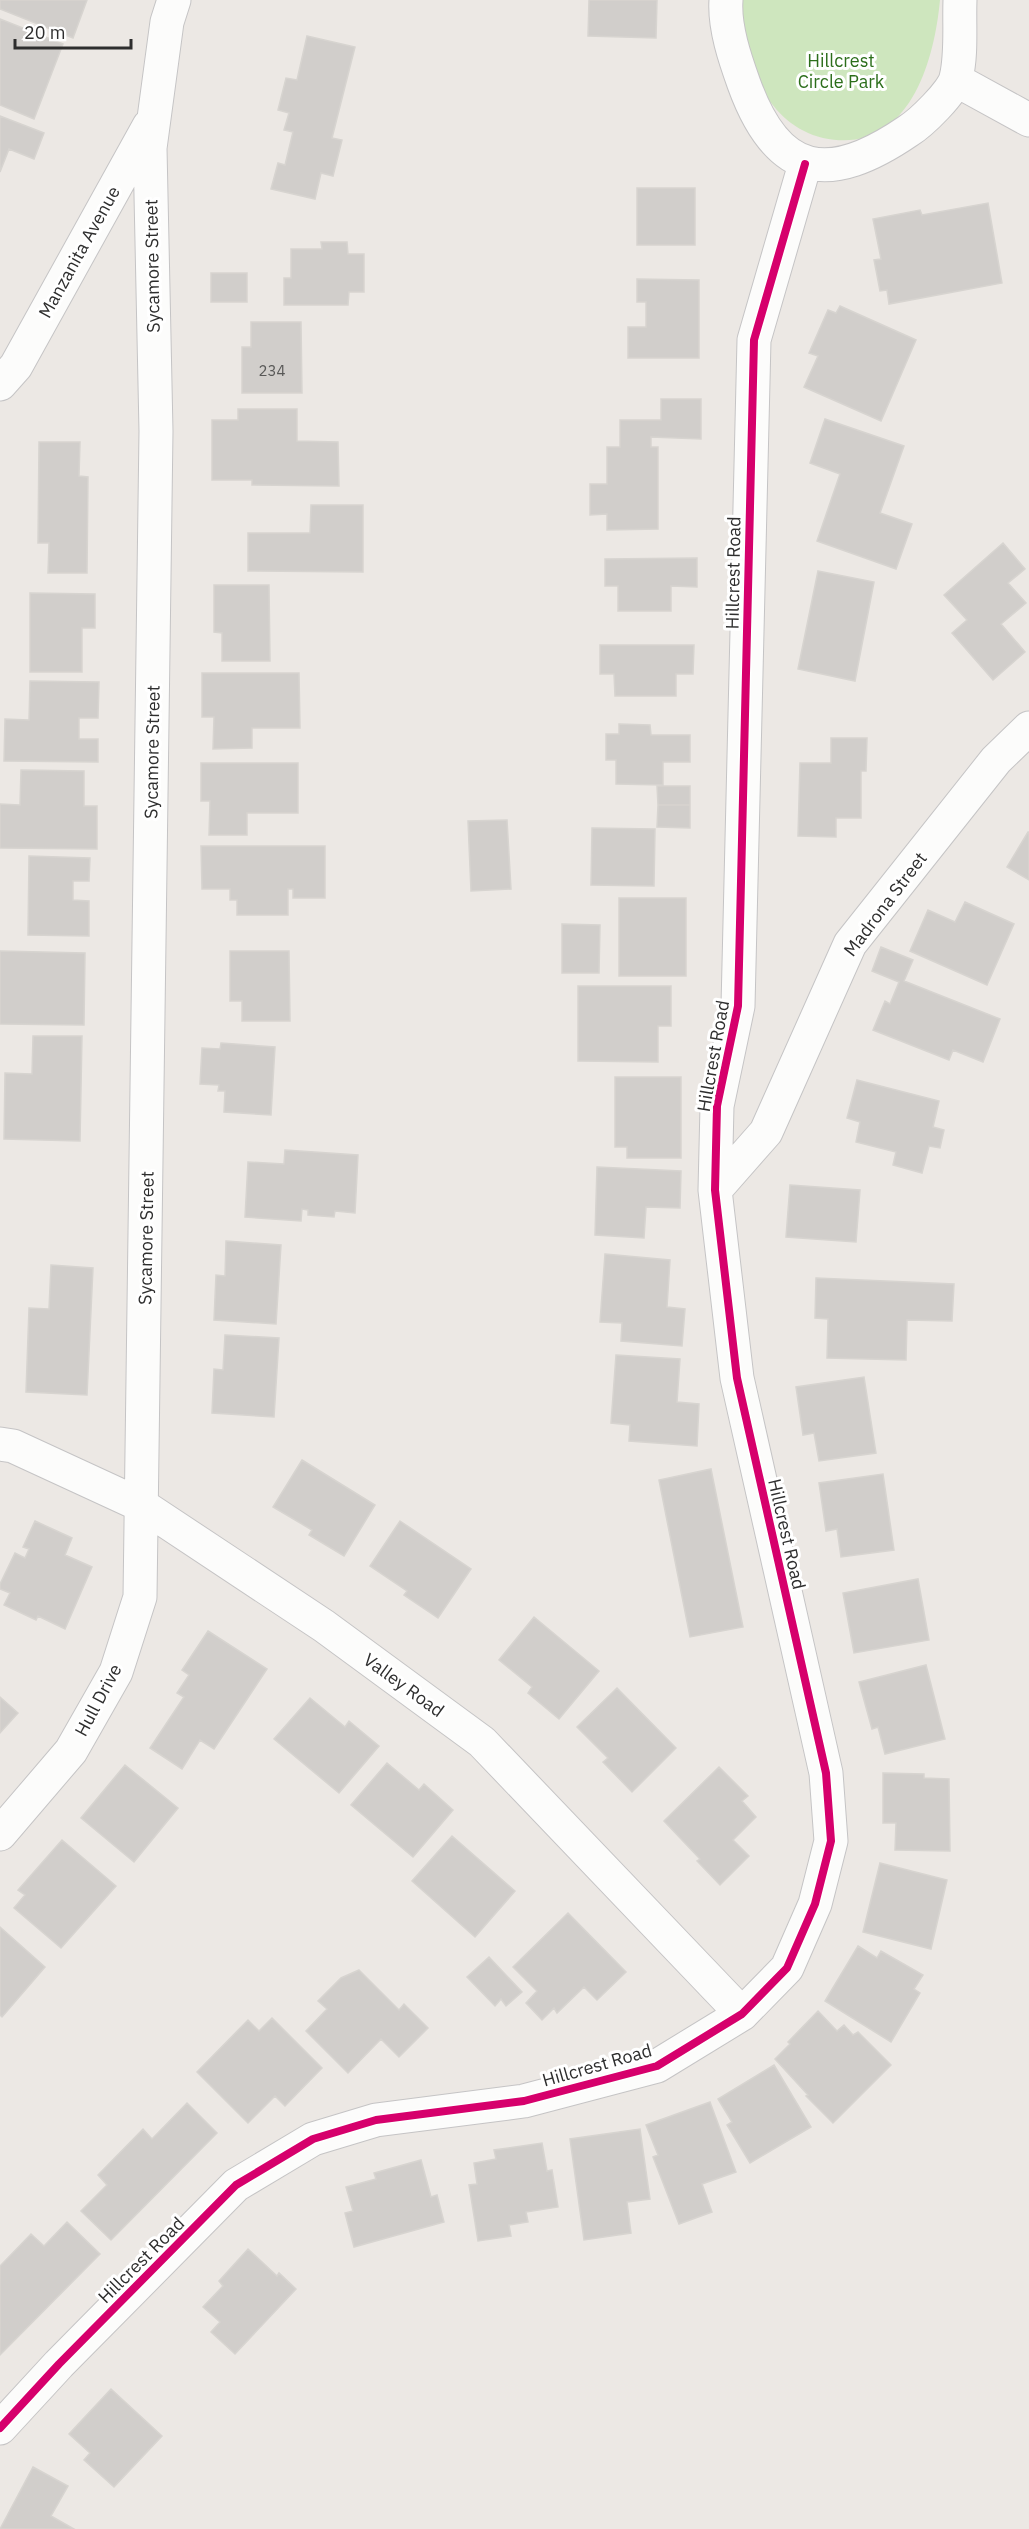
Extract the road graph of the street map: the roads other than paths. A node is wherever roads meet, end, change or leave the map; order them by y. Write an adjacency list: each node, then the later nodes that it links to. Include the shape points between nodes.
1 (174, 0): 5 (street, Sycamore Street, via 167,22)
2 (726, 0): 7 (street, via 736,60 755,114 778,146)
3 (960, 0): 4 (street)
4 (956, 80): 6 (street); 7 (street, via 925,120 879,151 830,165)
5 (154, 117): 8 (street, Manzanita Avenue, via 16,366); 12 (street, Sycamore Street, via 150,148 156,431)
6 (1029, 120)
7 (805, 164): 10 (street, Hillcrest Road, via 754,340 738,1006 717,1106)
8 (0, 384)
9 (1029, 728): 10 (street, Madrona Street, via 996,760 850,944 766,1132)
10 (715, 1190): 14 (street, Hillcrest Road, via 737,1378 826,1773 831,1842 814,1904 787,1968)
11 (0, 1444): 12 (street, Valley Road, via 13,1446)
12 (143, 1506): 13 (street, Hull Drive, via 140,1597 116,1672 71,1751); 14 (street, Valley Road, via 324,1626 482,1742)
13 (0, 1834)
14 (742, 2014): 15 (street, Hillcrest Road, via 657,2066 525,2101 376,2120 313,2139 236,2185)
15 (0, 2428)

